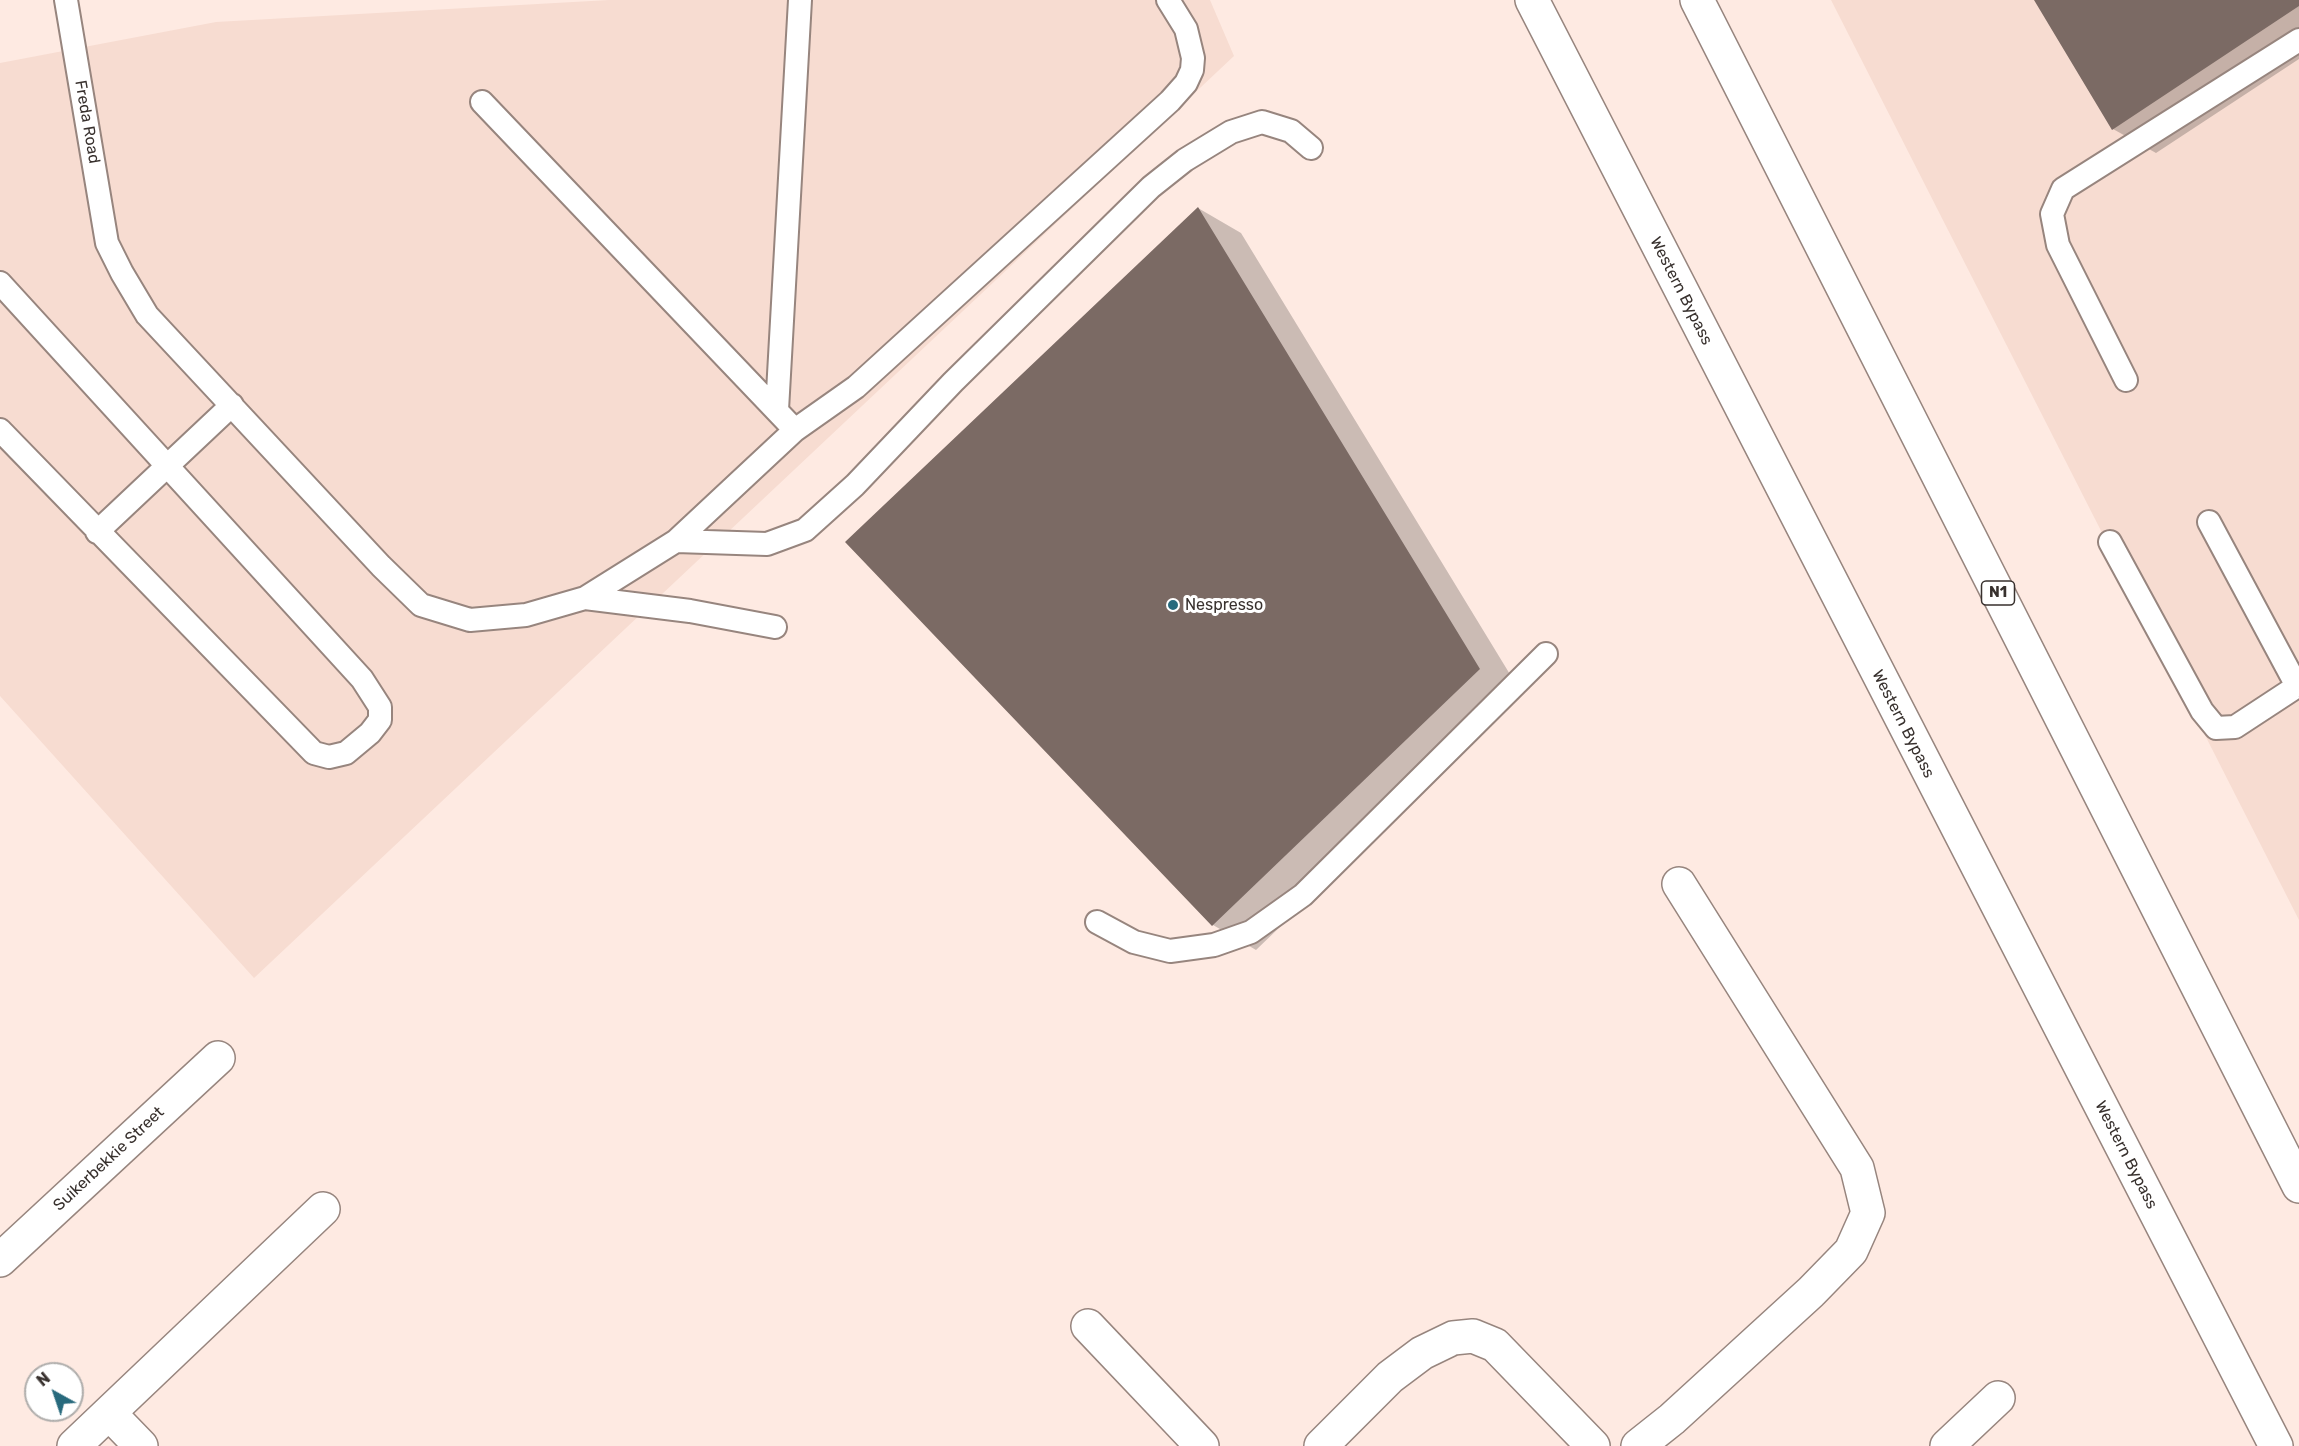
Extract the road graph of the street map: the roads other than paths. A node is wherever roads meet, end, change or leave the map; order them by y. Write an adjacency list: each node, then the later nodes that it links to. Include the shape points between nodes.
1 (66, 0): 11 (lane, Freda Road, via 107,243 147,315)
2 (800, 0): 12 (lane)
3 (1167, 0): 14 (lane, via 1186,29 1193,58 1186,83 856,387)
4 (1532, 0): 40 (main road, Western Bypass)
5 (1697, 0): 27 (main road, N1)
6 (2299, 40): 10 (lane, via 2063,189 2052,214 2058,244)
7 (482, 102): 12 (lane)
8 (1311, 148): 18 (lane, via 1291,131 1262,122 1231,132 1185,159 1151,187 953,382 855,485 805,530 767,544)
9 (0, 283): 15 (lane)
10 (2126, 380)
11 (232, 405): 15 (lane); 20 (lane, Freda Road, via 421,605 470,621 526,615)
12 (777, 410): 14 (lane)
13 (0, 430): 17 (lane)
14 (795, 430): 18 (lane)
15 (168, 466): 17 (lane); 17 (lane, via 362,679 380,707 380,720 370,733 346,753 329,757 314,753)
16 (2209, 522): 23 (lane)
17 (97, 532)
18 (676, 541): 20 (lane)
19 (2110, 542): 23 (lane, via 2202,711 2216,728 2235,727)
20 (585, 598): 21 (lane)
21 (775, 627)
22 (1546, 654): 25 (lane, via 1303,895 1251,932 1214,945 1170,951 1134,942)
23 (2298, 685)
24 (1679, 884): 38 (main road, via 1857,1168 1868,1213 1851,1251 1672,1419)
25 (1097, 922)
26 (218, 1058): 29 (main road, Suikerbekkie Street)
27 (2299, 1186)
28 (323, 1209): 32 (main road)
29 (0, 1260)
30 (1088, 1326): 35 (main road)
31 (1998, 1398): 39 (main road)
32 (110, 1414): 33 (main road); 34 (main road)
33 (74, 1446)
34 (141, 1446)
35 (1202, 1446)
36 (1320, 1446): 37 (main road, via 1390,1377 1422,1353 1454,1338 1473,1336 1495,1345)
37 (1593, 1446)
38 (1638, 1446)
39 (1947, 1446)
40 (2276, 1446)

